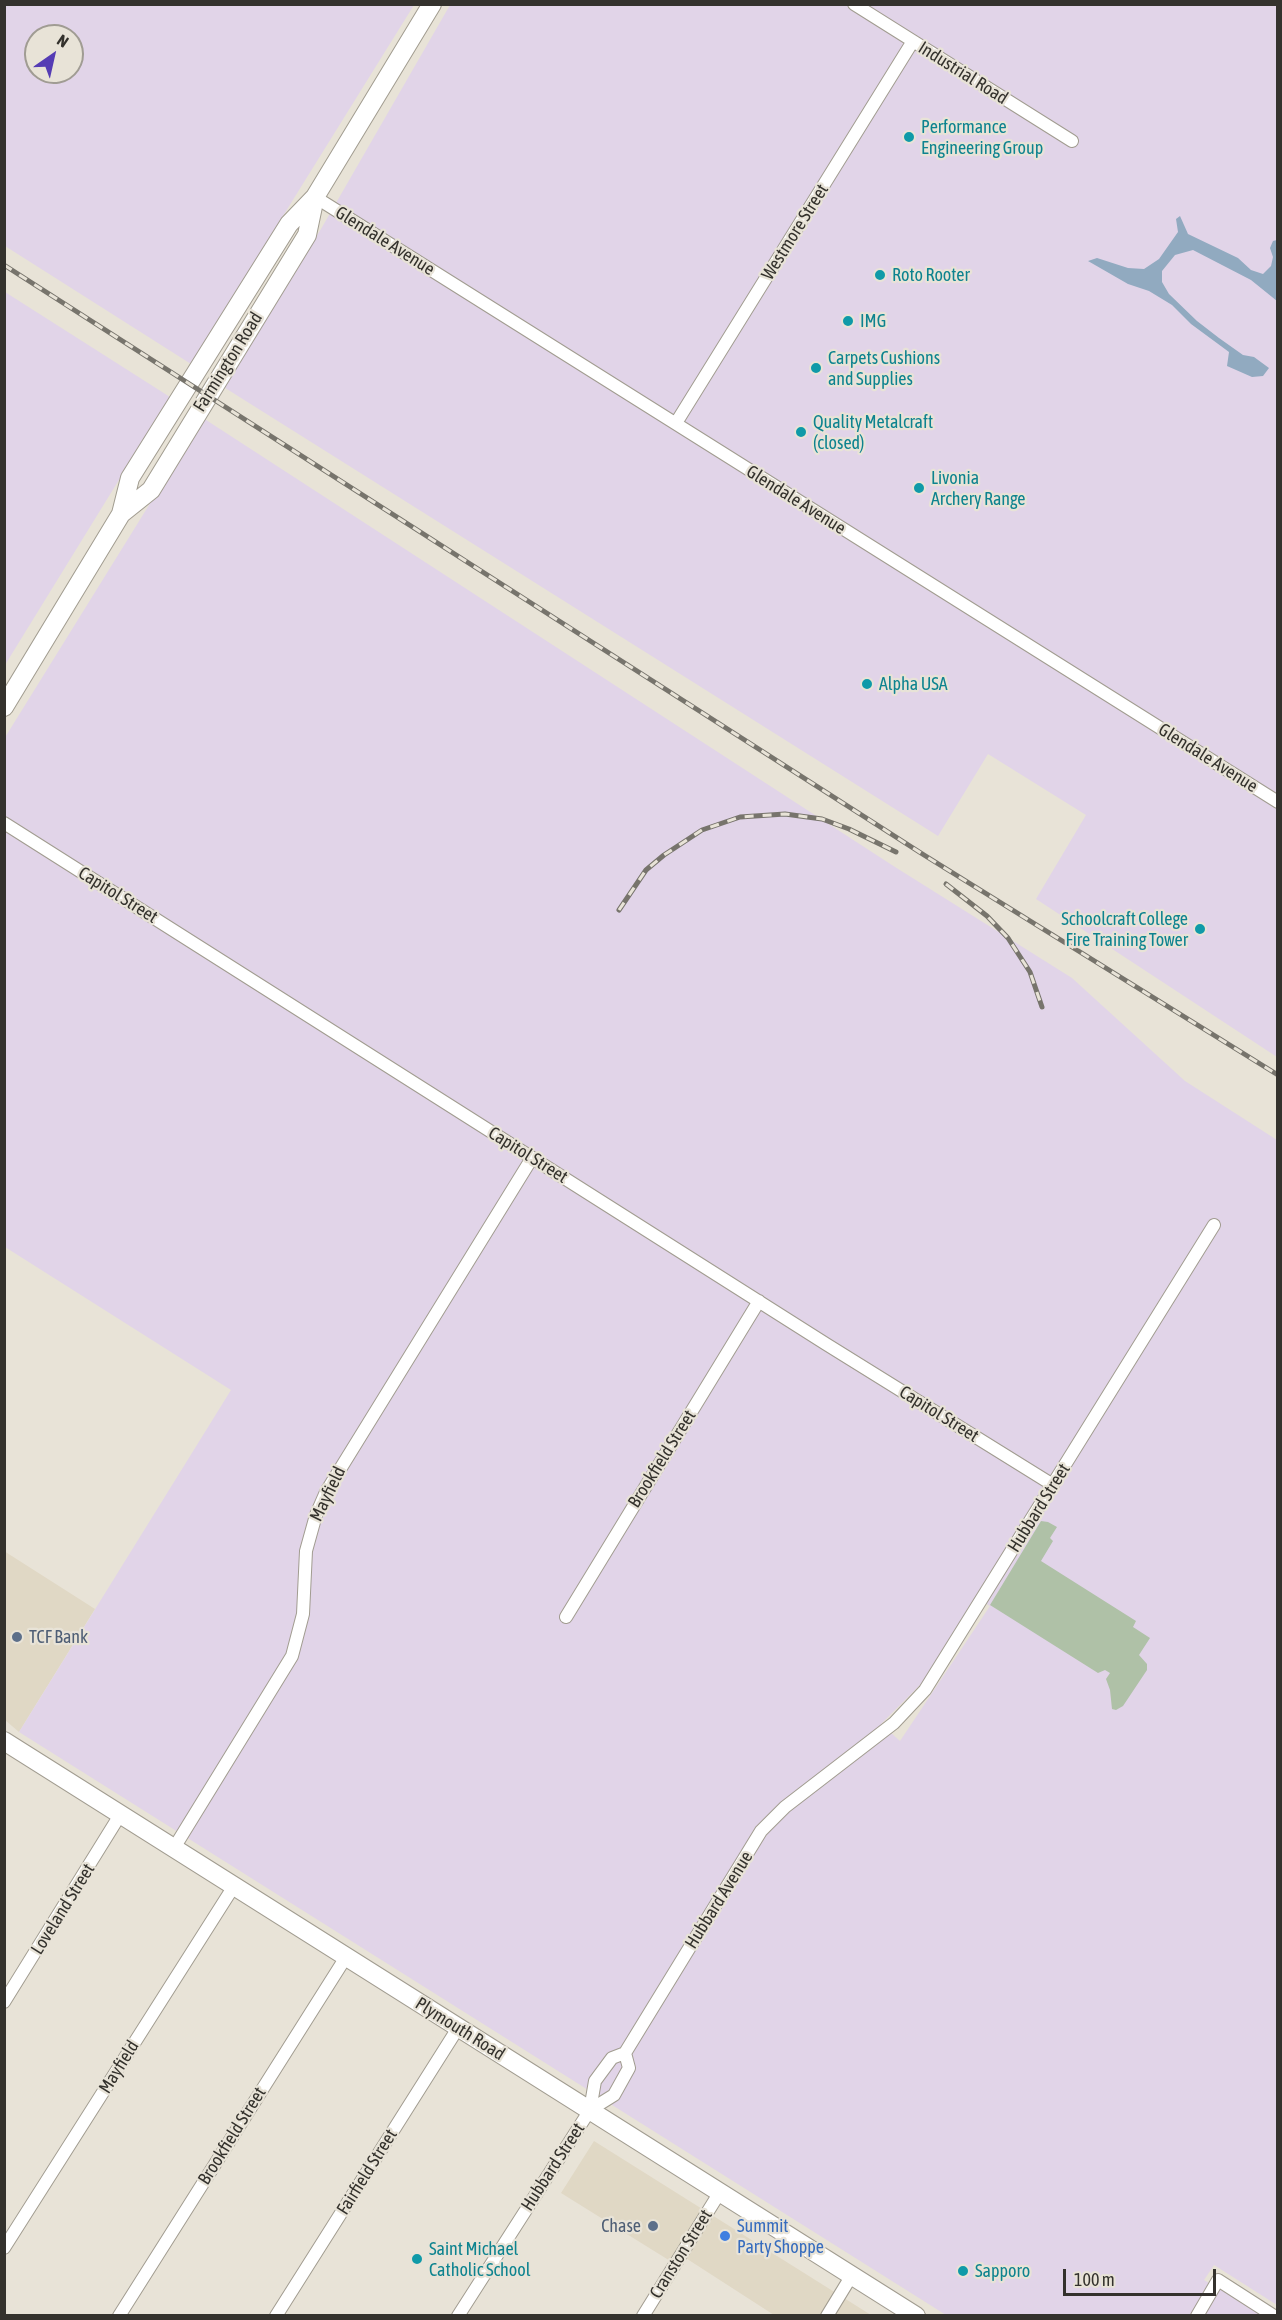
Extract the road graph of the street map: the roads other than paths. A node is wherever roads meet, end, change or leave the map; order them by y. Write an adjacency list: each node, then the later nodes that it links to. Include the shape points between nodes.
1 (432, 4): 5 (main road, Farmington Road)
2 (854, 4): 3 (street, Industrial Road)
3 (913, 42): 4 (street, Industrial Road); 6 (street, Westmore Street)
4 (1072, 141)
5 (315, 197): 6 (street, Glendale Avenue); 7 (main road, Farmington Road, via 307,235 151,490 121,514)
6 (676, 423): 8 (street, Glendale Avenue)
7 (4, 707)
8 (1278, 802)
9 (4, 823): 10 (street, Capitol Street)
10 (532, 1158): 12 (street, Capitol Street); 18 (street, Mayfield, via 326,1492 306,1551 303,1614 292,1656)
11 (1214, 1225): 13 (street, Hubbard Street)
12 (759, 1302): 13 (street, Capitol Street); 14 (street, Brookfield Street)
13 (1053, 1485): 16 (street, Hubbard Street, via 925,1690 895,1722)
14 (566, 1617)
15 (4, 1741): 17 (main road, Plymouth Road)
16 (837, 1767): 23 (street, Hubbard Avenue, via 784,1807 761,1831)
17 (120, 1815): 18 (main road, Plymouth Road); 21 (street, Loveland Street)
18 (174, 1848): 19 (main road, Plymouth Road)
19 (234, 1886): 20 (main road, Plymouth Road); 26 (street, Mayfield)
20 (346, 1957): 22 (main road, Plymouth Road); 28 (street, Brookfield Street)
21 (4, 2002)
22 (458, 2028): 24 (main road, Plymouth Road); 29 (street, Fairfield Street)
23 (626, 2053): 24 (street, Hubbard Avenue, via 612,2058 595,2081); 24 (street, Hubbard Avenue, via 630,2068 614,2095)
24 (590, 2110): 25 (main road, Plymouth Road); 30 (street, Hubbard Street)
25 (720, 2192): 27 (main road, Plymouth Road); 31 (street, Cranston Street)
26 (4, 2248)
27 (852, 2275): 32 (street); 33 (main road, Plymouth Road)
28 (119, 2316)
29 (276, 2316)
30 (458, 2316)
31 (643, 2316)
32 (827, 2316)
33 (916, 2316)
34 (1197, 2316): 35 (street, via 1218,2280)
35 (1274, 2316)

